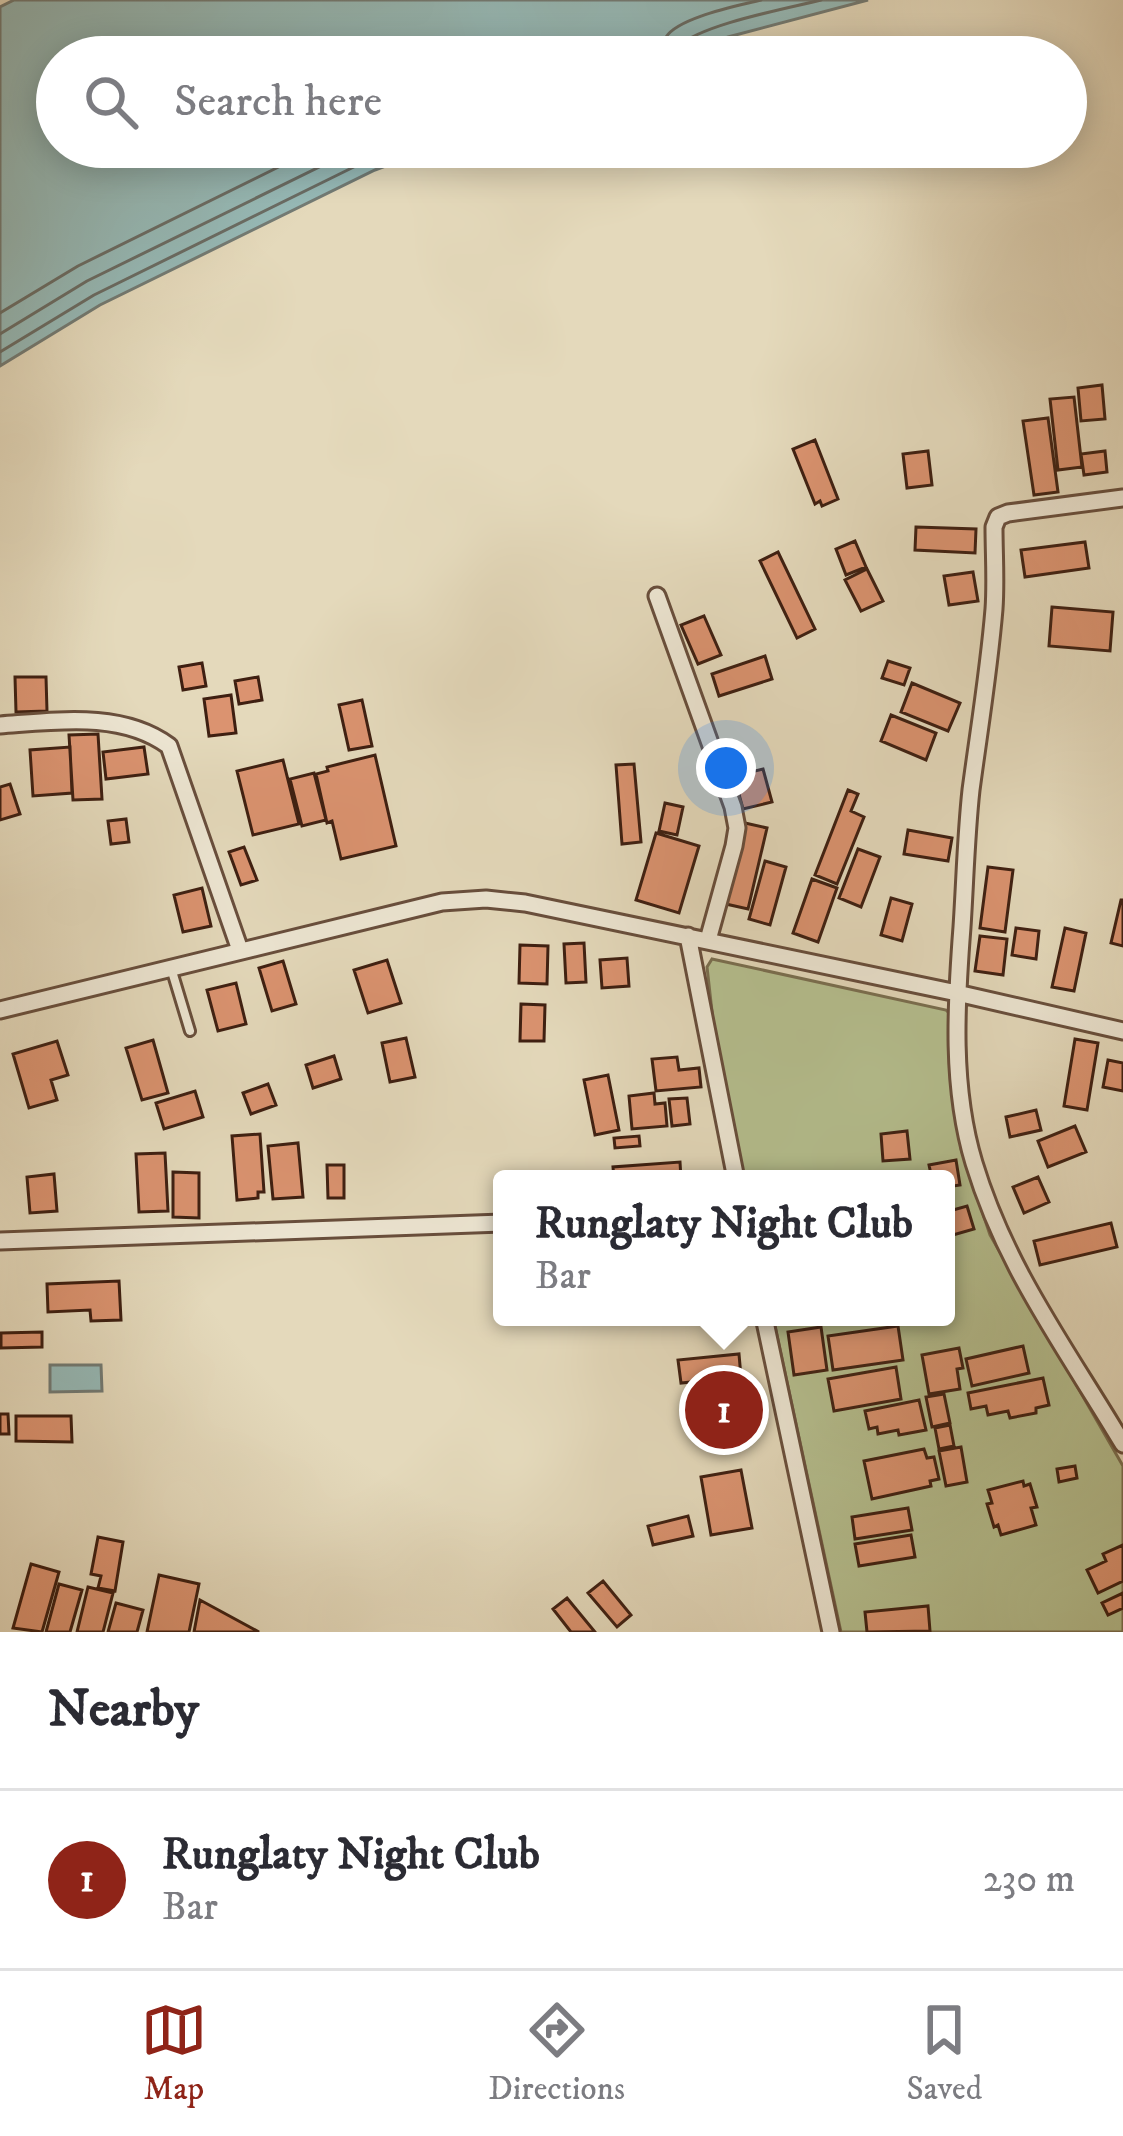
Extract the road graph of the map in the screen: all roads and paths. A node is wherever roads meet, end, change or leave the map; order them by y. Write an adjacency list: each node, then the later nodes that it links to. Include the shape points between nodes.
1 (1123, 498): 8 (street, via 1009,513 994,527 994,604)
2 (657, 596): 5 (street, via 733,807 736,828)
3 (0, 725): 6 (street, via 76,719 151,733 169,746)
4 (688, 936): 5 (street); 6 (street, via 486,898); 12 (street)
5 (708, 940): 8 (street)
6 (240, 950): 7 (street)
7 (171, 967): 9 (street); 10 (lane)
8 (957, 993): 11 (street); 16 (street, via 964,1122 991,1213 1043,1319)
9 (0, 1010)
10 (190, 1031)
11 (1123, 1031)
12 (734, 1170)
13 (493, 1223): 14 (street)
14 (0, 1240)
15 (766, 1326): 17 (street)
16 (1123, 1444)
17 (831, 1632)

